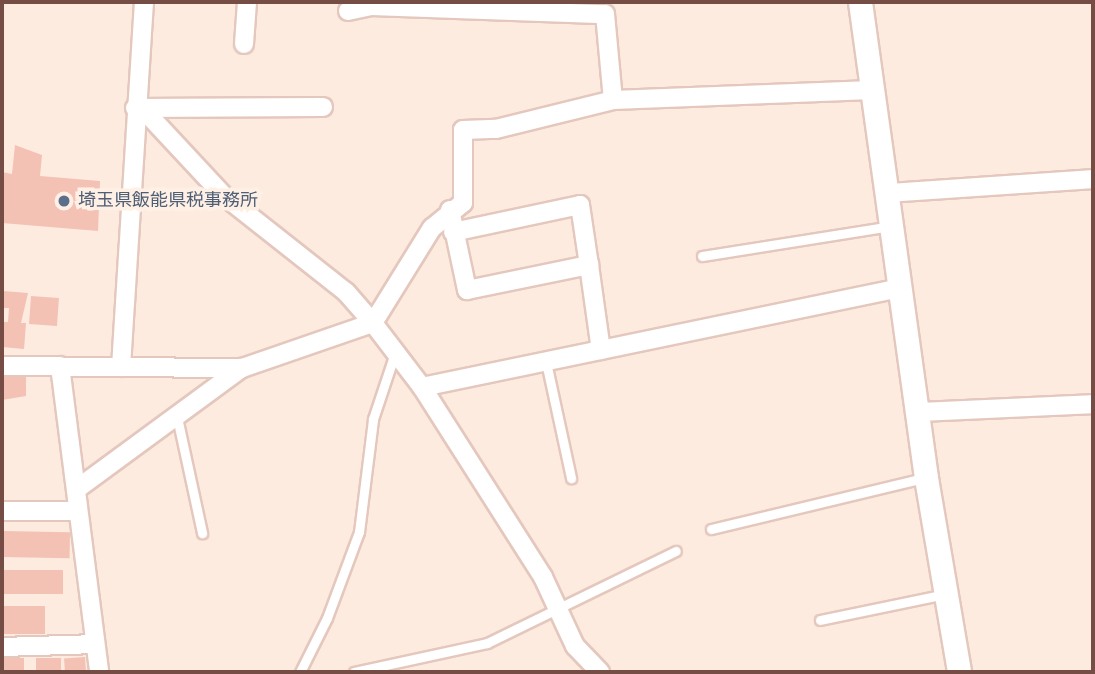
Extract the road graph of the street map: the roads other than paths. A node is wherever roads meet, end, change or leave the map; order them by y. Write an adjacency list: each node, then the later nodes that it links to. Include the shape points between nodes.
1 (144, 2): 11 (street)
2 (247, 2): 7 (street)
3 (860, 2): 8 (street)
4 (371, 4): 5 (street); 6 (street)
5 (605, 8): 9 (street)
6 (348, 12)
7 (244, 44)
8 (873, 90): 9 (street); 13 (street)
9 (613, 100): 14 (street, via 496,129 463,130 463,203)
10 (323, 107): 11 (street)
11 (139, 108): 20 (street, via 223,195 346,292); 26 (street)
12 (1093, 179): 13 (street)
13 (888, 193): 15 (street)
14 (450, 210): 16 (street); 20 (street, via 432,228)
15 (893, 226): 17 (lane); 19 (street)
16 (453, 232): 18 (street, via 467,290); 18 (street, via 580,205)
17 (702, 256)
18 (589, 265): 21 (street)
19 (901, 288): 21 (street); 30 (street)
20 (373, 323): 22 (street); 27 (street)
21 (601, 350): 23 (street)
22 (395, 352): 28 (street); 46 (lane, via 373,419 359,532 327,618)
23 (546, 362): 28 (street); 32 (lane)
24 (2, 366): 25 (street)
25 (60, 366): 26 (street); 34 (street)
26 (121, 367): 27 (street)
27 (242, 368): 31 (street)
28 (422, 387): 41 (street, via 543,577)
29 (1093, 404): 30 (street)
30 (918, 412): 33 (street)
31 (177, 417): 34 (street); 38 (lane)
32 (570, 478)
33 (926, 478): 37 (lane); 40 (street)
34 (77, 489): 35 (street)
35 (79, 510): 36 (street); 43 (street)
36 (2, 511)
37 (711, 528)
38 (202, 533)
39 (676, 551): 41 (lane)
40 (947, 594): 42 (lane); 49 (street)
41 (558, 610): 47 (lane, via 487,642); 48 (street, via 575,646)
42 (820, 620)
43 (95, 644): 44 (street); 45 (street)
44 (2, 647)
45 (99, 672)
46 (300, 672)
47 (354, 672)
48 (600, 672)
49 (959, 672)

